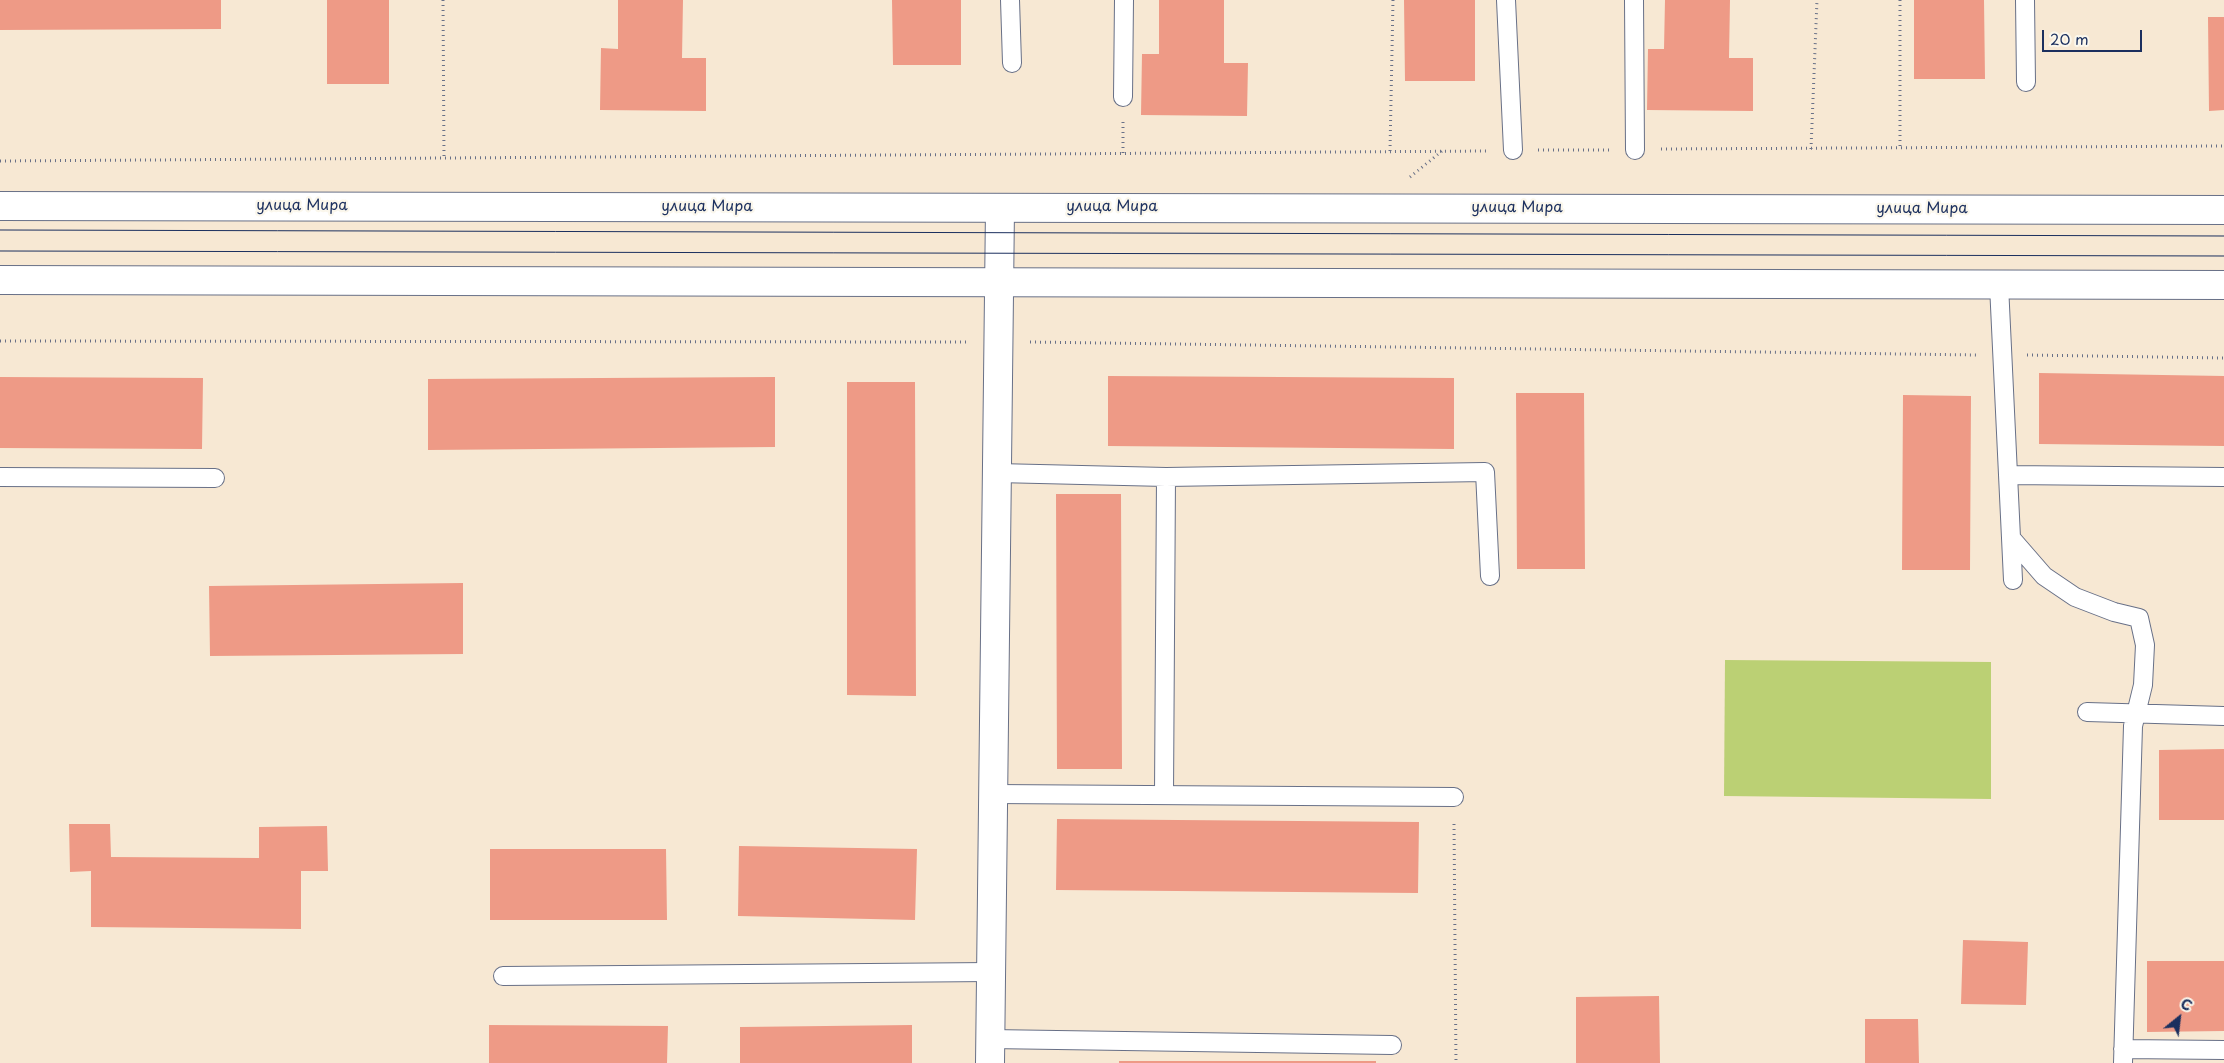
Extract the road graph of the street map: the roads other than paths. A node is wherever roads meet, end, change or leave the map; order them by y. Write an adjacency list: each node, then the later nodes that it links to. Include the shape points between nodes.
1 (1010, 0): 6 (lane)
2 (1124, 0): 8 (lane)
3 (1506, 0): 9 (lane)
4 (1634, 0): 10 (lane)
5 (2025, 0): 7 (lane)
6 (1012, 63)
7 (2026, 82)
8 (1123, 97)
9 (1513, 150)
10 (1636, 150)
11 (0, 206): 12 (main road, улица Мира)
12 (1000, 208): 13 (main road, улица Мира); 15 (main road)
13 (2224, 210)
14 (0, 280): 15 (main road)
15 (1000, 282): 16 (main road); 18 (main road)
16 (1999, 285): 17 (main road); 19 (lane)
17 (2224, 285)
18 (997, 474): 21 (lane); 30 (main road)
19 (2008, 475): 22 (lane); 24 (lane)
20 (0, 477): 23 (lane)
21 (1166, 477): 25 (lane, via 1485,472); 31 (lane)
22 (2224, 477)
23 (216, 478)
24 (2011, 538): 26 (lane); 28 (lane, via 2044,576 2074,597 2139,618 2145,644 2144,685)
25 (1490, 576)
26 (2013, 580)
27 (2087, 712): 28 (lane)
28 (2136, 715): 29 (lane); 38 (lane, via 2130,778)
29 (2224, 716)
30 (993, 794): 31 (lane); 33 (main road)
31 (1164, 794): 32 (lane)
32 (1454, 797)
33 (991, 972): 34 (lane); 37 (main road)
34 (503, 976)
35 (1392, 1045): 37 (lane)
36 (2224, 1050): 38 (lane)
37 (990, 1051)
38 (2123, 1056)

